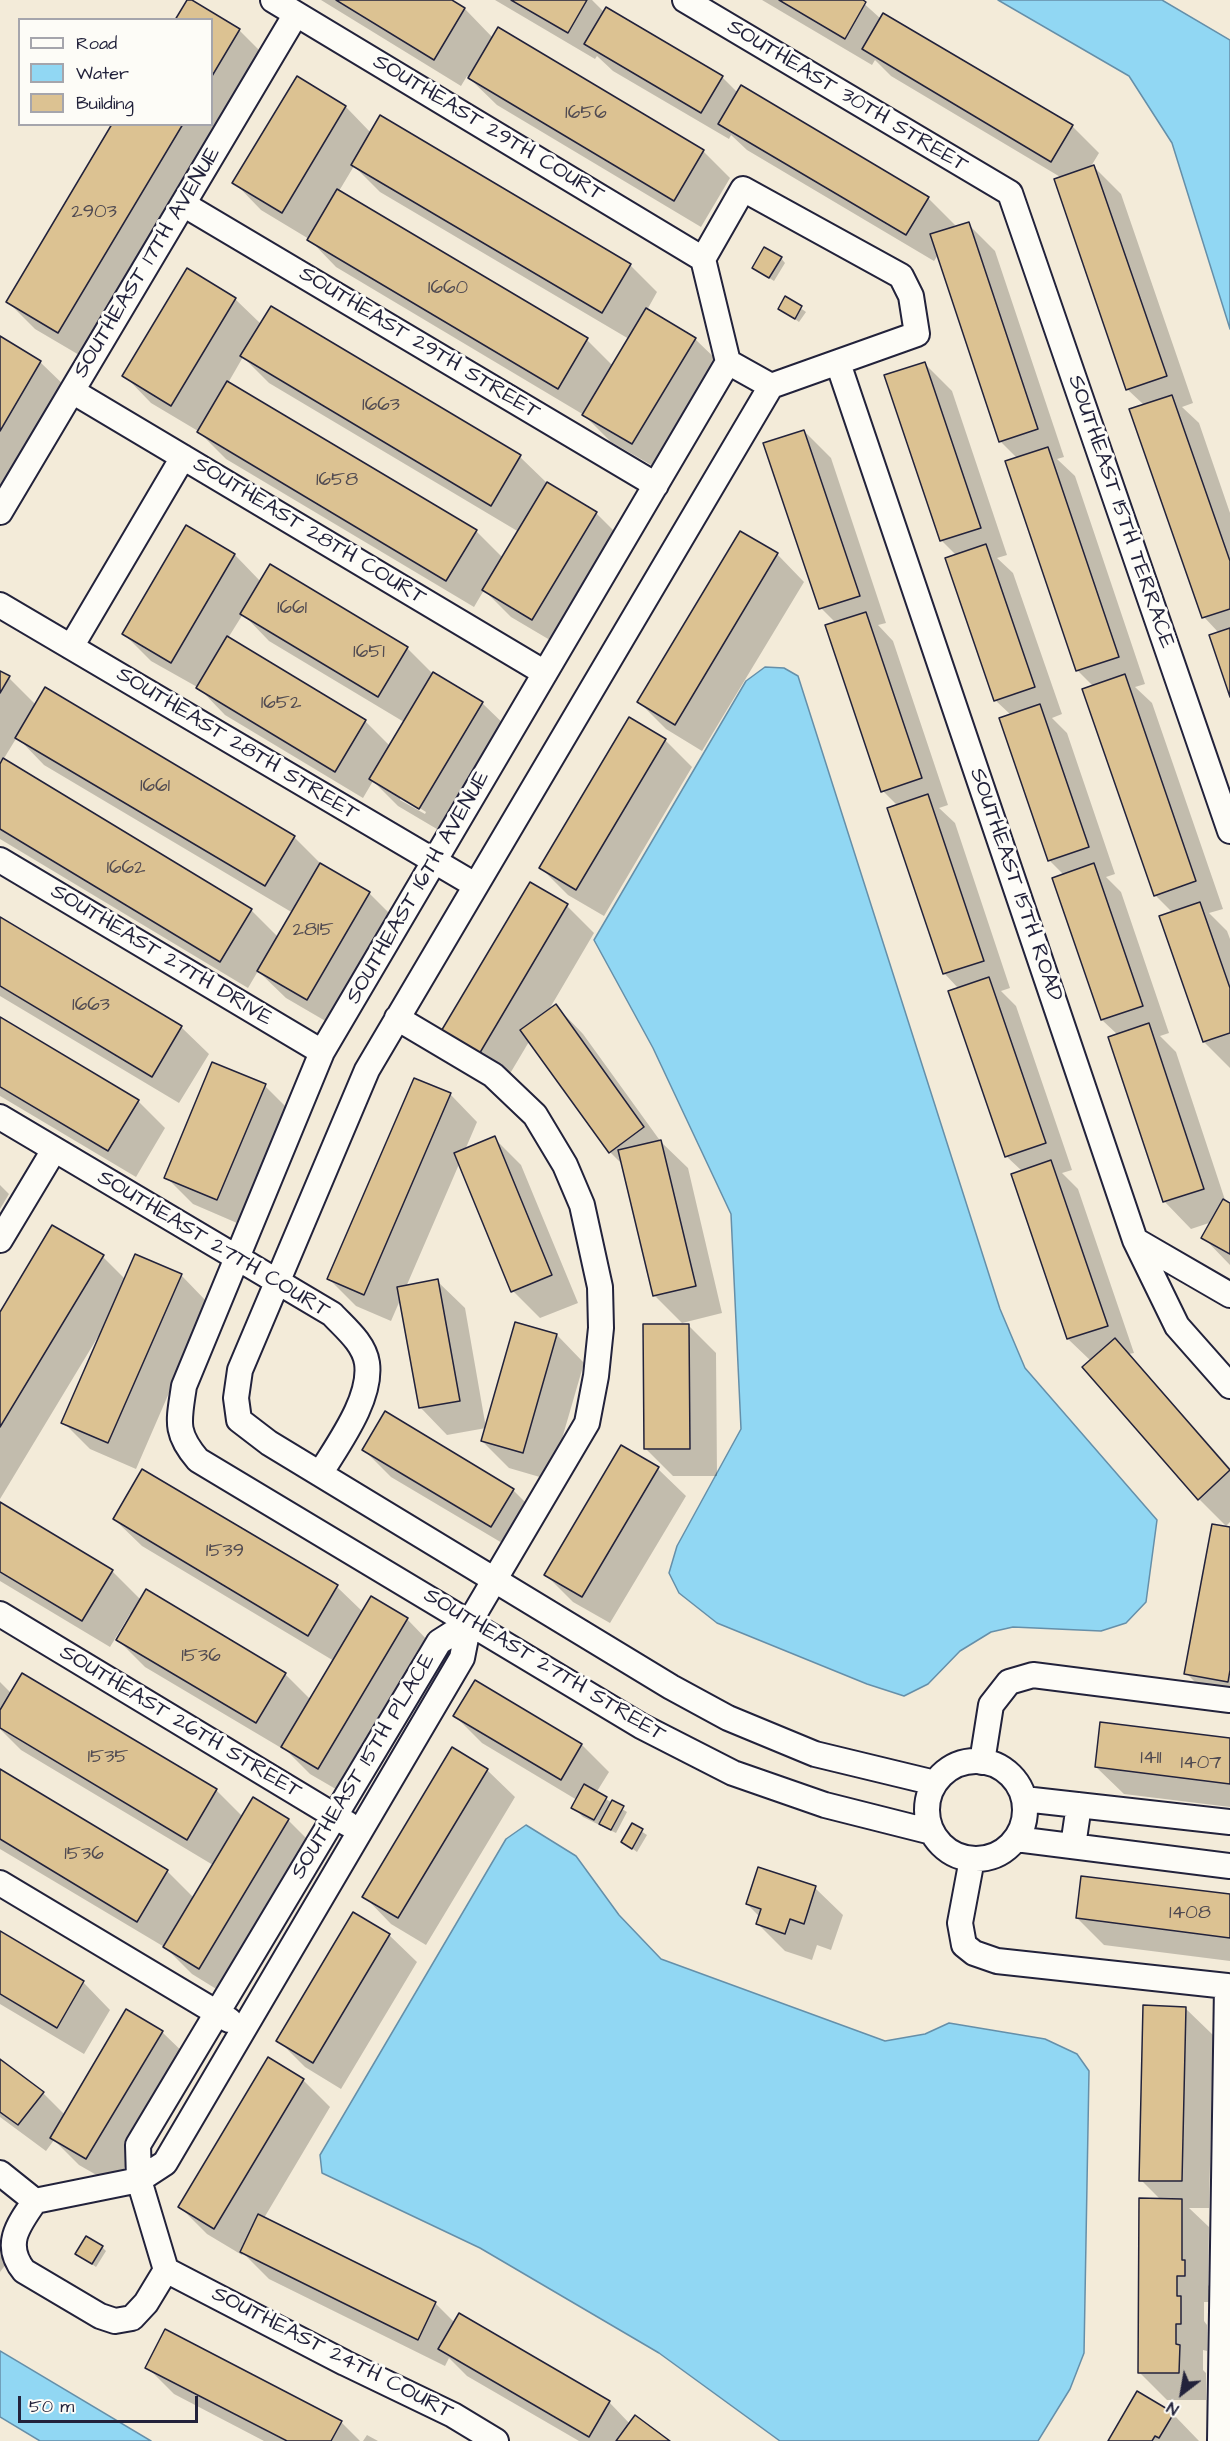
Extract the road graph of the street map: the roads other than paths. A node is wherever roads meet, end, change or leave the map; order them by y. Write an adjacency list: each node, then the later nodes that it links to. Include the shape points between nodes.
1 (273, 0): 3 (street, SOUTHEAST 29TH COURT)
2 (684, 0): 4 (street, SOUTHEAST 30TH STREET)
3 (296, 14): 5 (street, SOUTHEAST 17TH AVENUE); 6 (street, SOUTHEAST 29TH COURT)
4 (1010, 194): 17 (street, SOUTHEAST 15TH TERRACE)
5 (183, 204): 10 (street, SOUTHEAST 17TH AVENUE); 12 (street, SOUTHEAST 29TH STREET)
6 (703, 259): 7 (street); 8 (street, via 743,189 901,276 911,296 917,334)
7 (728, 362): 9 (street); 12 (street, SOUTHEAST 16TH AVENUE)
8 (838, 363): 9 (street); 26 (street, SOUTHEAST 15TH ROAD)
9 (771, 386): 20 (street, SOUTHEAST 16TH AVENUE)
10 (72, 391): 11 (street, SOUTHEAST 28TH COURT); 13 (street, SOUTHEAST 17TH AVENUE)
11 (183, 457): 15 (street); 16 (street, SOUTHEAST 28TH COURT)
12 (656, 485): 16 (street, SOUTHEAST 16TH AVENUE)
13 (0, 512)
14 (0, 605): 15 (street, SOUTHEAST 28TH STREET)
15 (71, 647): 19 (street, SOUTHEAST 28TH STREET)
16 (545, 673): 19 (street, SOUTHEAST 16TH AVENUE)
17 (1230, 831)
18 (0, 860): 22 (street, SOUTHEAST 27TH DRIVE)
19 (434, 861): 20 (street, SOUTHEAST 28TH STREET); 22 (street, SOUTHEAST 16TH AVENUE)
20 (475, 885): 21 (street, SOUTHEAST 16TH AVENUE)
21 (397, 1018): 28 (street, SOUTHEAST 16TH AVENUE, via 367,1070); 33 (street, via 493,1075 535,1115 565,1165 582,1205 600,1287 601,1328 587,1423)
22 (322, 1052): 27 (street, SOUTHEAST 16TH AVENUE)
23 (0, 1117): 24 (street, SOUTHEAST 27TH COURT)
24 (54, 1150): 25 (street); 27 (street, SOUTHEAST 27TH COURT)
25 (0, 1240)
26 (1135, 1240): 29 (street); 30 (street, SOUTHEAST 15TH ROAD, via 1176,1326)
27 (237, 1259): 28 (street, SOUTHEAST 27TH COURT); 31 (street, SOUTHEAST 16TH AVENUE, via 184,1386 179,1420)
28 (278, 1281): 32 (street, SOUTHEAST 16TH AVENUE, via 240,1370 236,1398 239,1420); 32 (street, SOUTHEAST 27TH COURT, via 332,1314 356,1339 367,1362 366,1390)
29 (1230, 1295)
30 (1230, 1386)
31 (183, 1443): 35 (street, SOUTHEAST 27TH STREET, via 198,1460)
32 (320, 1474): 33 (street)
33 (495, 1580): 35 (street); 38 (street, via 728,1718 815,1754)
34 (0, 1614): 41 (street, SOUTHEAST 26TH STREET)
35 (469, 1623): 41 (street, SOUTHEAST 15TH PLACE, via 439,1642); 43 (street, SOUTHEAST 15TH PLACE, via 462,1658); 44 (street, SOUTHEAST 27TH STREET, via 641,1726 733,1773 825,1805)
36 (1230, 1700): 37 (street, via 1033,1675 1009,1682 991,1705)
37 (982, 1762): 38 (street, via 956,1766); 39 (street, via 1009,1774)
38 (935, 1783): 44 (street, via 927,1807)
39 (1024, 1799): 40 (street); 45 (street, via 1024,1820)
40 (1079, 1805): 42 (street); 46 (street)
41 (335, 1816): 43 (street, SOUTHEAST 26TH STREET); 50 (street, SOUTHEAST 15TH PLACE)
42 (1230, 1822)
43 (361, 1831): 51 (street, SOUTHEAST 15TH PLACE)
44 (932, 1832): 47 (street, via 955,1855)
45 (1016, 1839): 46 (street); 47 (street, via 997,1855)
46 (1073, 1846): 48 (street)
47 (972, 1859): 56 (street, via 960,1923 964,1945 974,1953 997,1961 1227,1986)
48 (1230, 1866)
49 (0, 1883): 50 (street)
50 (217, 2013): 51 (street); 53 (street, SOUTHEAST 15TH PLACE, via 138,2145)
51 (244, 2029): 53 (street, SOUTHEAST 15TH PLACE, via 165,2163)
52 (0, 2173): 54 (street)
53 (139, 2180): 54 (street); 55 (street)
54 (35, 2201): 55 (street, via 19,2224 13,2245 15,2260 24,2271 100,2316 115,2321 132,2318)
55 (166, 2270): 57 (street, SOUTHEAST 24TH COURT, via 453,2415)
56 (1219, 2438)
57 (496, 2441)

